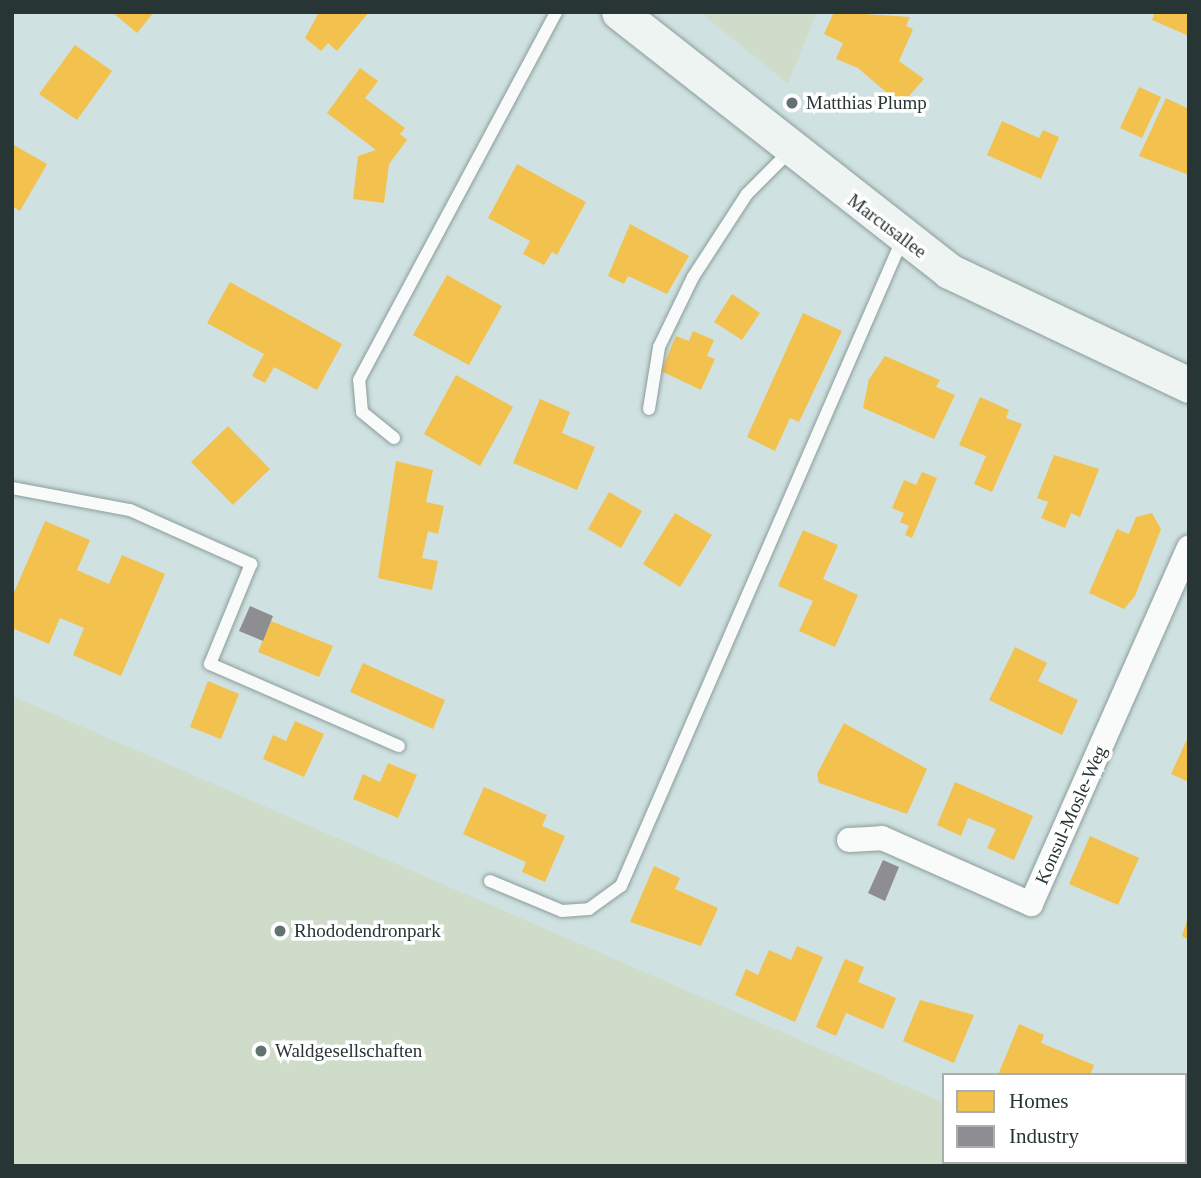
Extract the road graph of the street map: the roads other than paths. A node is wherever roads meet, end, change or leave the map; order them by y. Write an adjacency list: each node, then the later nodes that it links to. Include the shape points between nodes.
1 (556, 12): 7 (lane, via 359,380 362,412)
2 (619, 12): 3 (street, Marcusallee)
3 (790, 151): 4 (street, Marcusallee); 6 (lane, via 747,194 693,277 659,347)
4 (902, 240): 5 (street, Marcusallee, via 990,294); 12 (lane, via 621,886 589,909 562,911)
5 (1189, 386)
6 (649, 409)
7 (394, 438)
8 (12, 488): 10 (lane, via 130,510 251,564 210,664)
9 (1189, 547): 11 (street, Konsul-Mosle-Weg, via 1031,904 882,838)
10 (399, 746)
11 (849, 840)
12 (489, 881)

